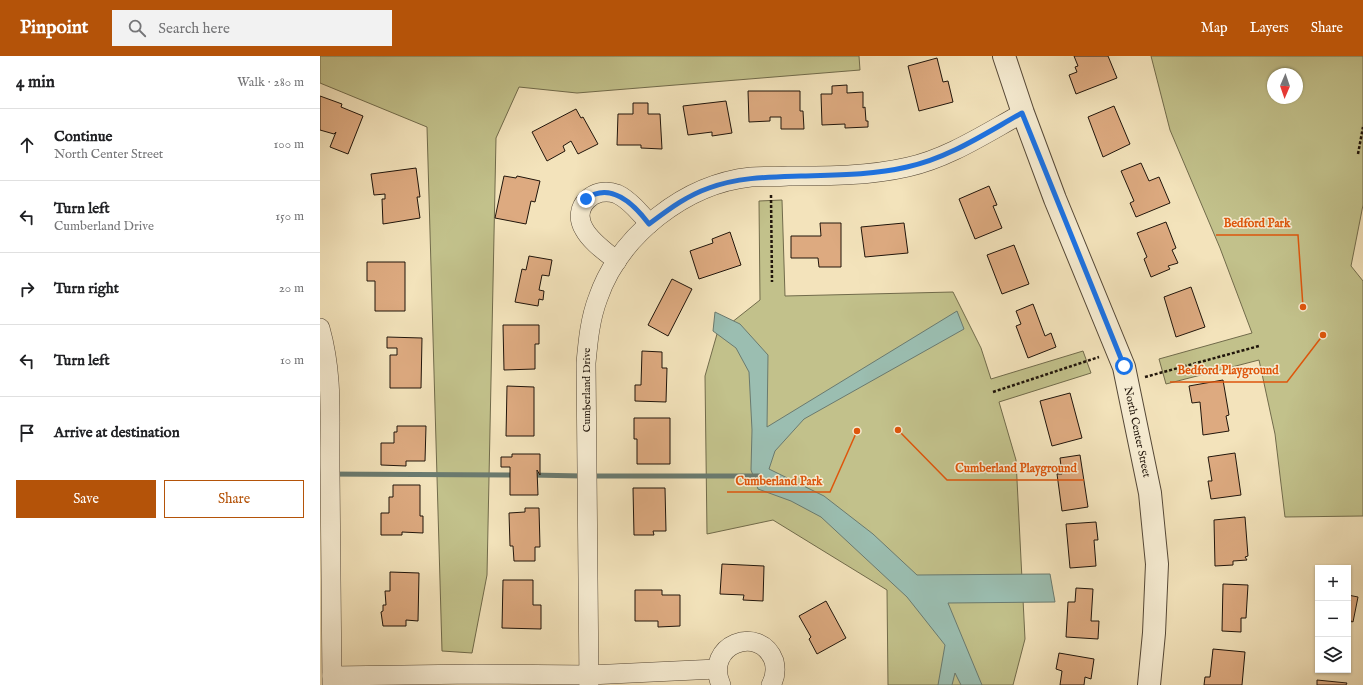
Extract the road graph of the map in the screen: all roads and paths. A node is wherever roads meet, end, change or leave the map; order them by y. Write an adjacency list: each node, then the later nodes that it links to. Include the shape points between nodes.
1 (1004, 56): 2 (street, North Center Street)
2 (1022, 113): 5 (street, Cumberland Drive, via 945,154 908,167 874,173); 14 (street, North Center Street, via 1124,366 1150,493 1157,564)
3 (1363, 127): 4 (path)
4 (1358, 154)
5 (770, 177): 6 (street, Cumberland Drive, via 752,177 708,188 684,199); 8 (path)
6 (649, 224): 7 (street, Cumberland Drive, via 634,238); 7 (street, via 618,195 606,191 594,193 586,199 580,209 580,221 584,230)
7 (617, 261): 12 (street, Cumberland Drive, via 598,298 588,340)
8 (772, 282)
9 (320, 328): 11 (street, via 327,352 331,388)
10 (719, 677): 12 (street); 13 (street, via 721,656 730,646 748,641 757,643 768,651 774,662 775,672)
11 (332, 680): 12 (street, via 475,674)
12 (589, 680)
13 (771, 685)
14 (1149, 685)

